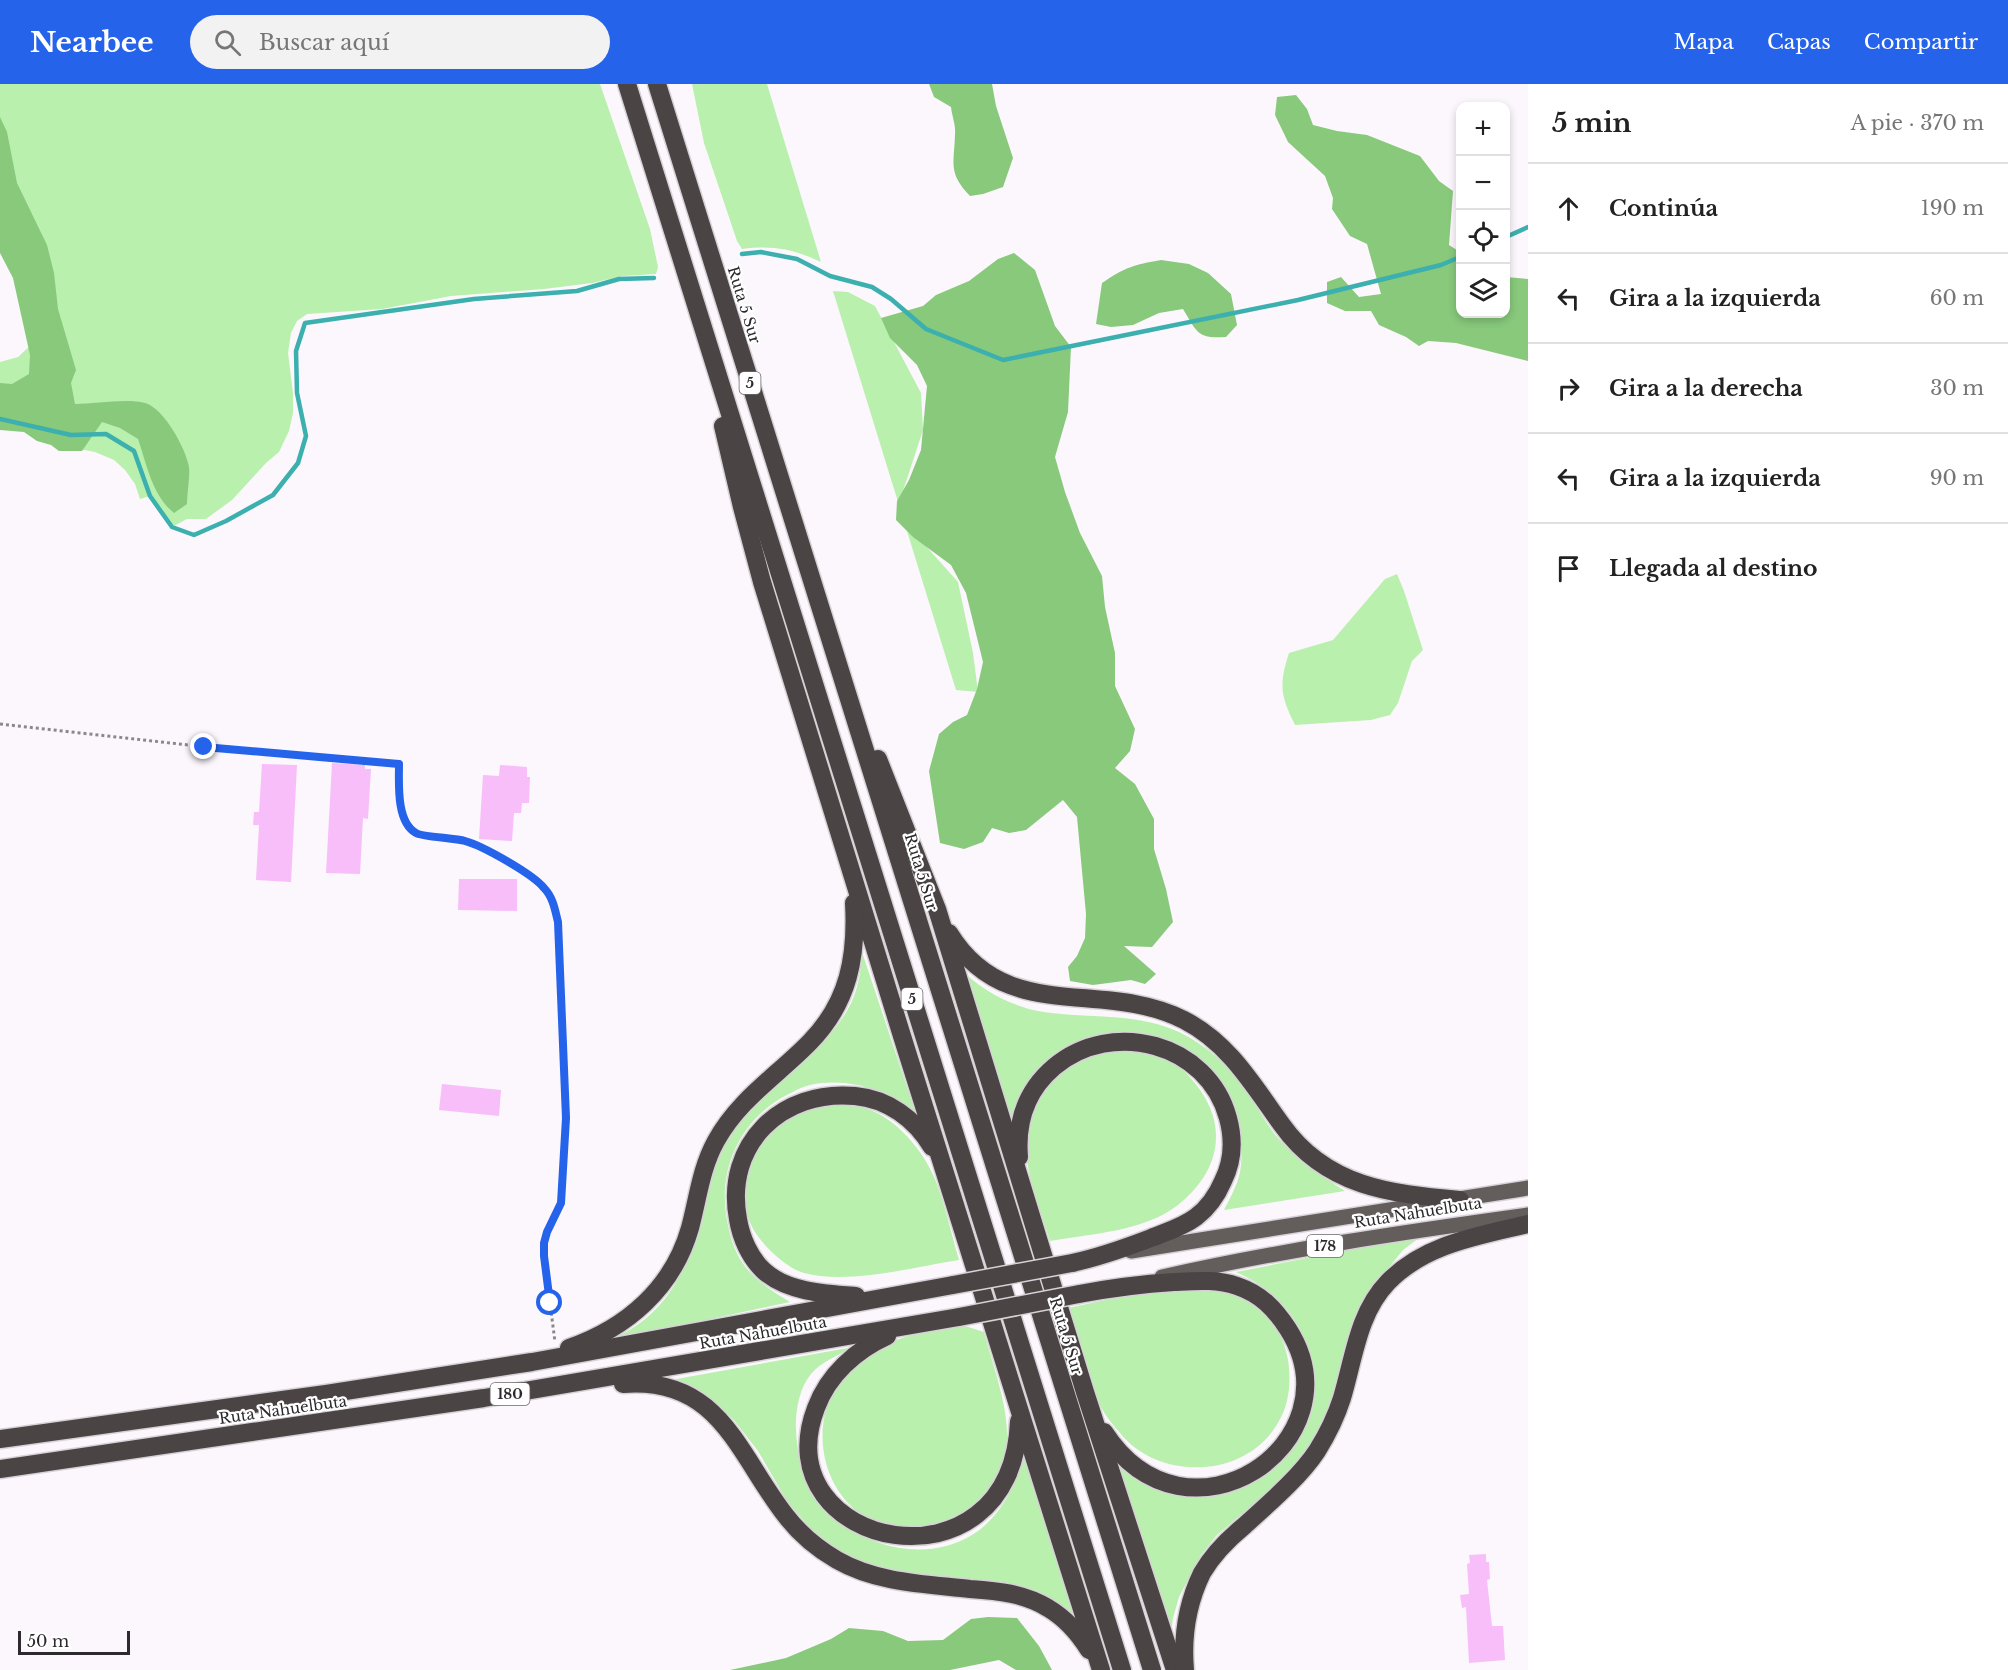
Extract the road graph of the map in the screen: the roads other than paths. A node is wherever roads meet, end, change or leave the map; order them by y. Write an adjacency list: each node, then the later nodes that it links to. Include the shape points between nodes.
1 (627, 84): 3 (highway, 5)
2 (657, 84): 4 (highway, Ruta 5 Sur / 5)
3 (702, 327): 5 (highway, via 752,543); 26 (highway, 5)
4 (843, 681): 6 (highway); 27 (highway, Ruta 5 Sur / 5)
5 (849, 868): 7 (highway); 19 (highway, via 854,951 839,1002 811,1041 743,1103 716,1140 706,1161 683,1250 671,1273 631,1316 604,1333)
6 (938, 909): 9 (highway); 10 (highway, via 951,936 971,960 1008,985 1041,994 1132,1002 1200,1029 1230,1054 1293,1139 1328,1170 1378,1189)
7 (940, 1158): 16 (highway, via 909,1119 888,1104 841,1095 808,1099 791,1106 763,1127 745,1152 737,1179 736,1212 746,1245 764,1272 799,1288); 22 (highway)
8 (1528, 1188): 10 (main road, 178)
9 (1023, 1191): 13 (highway, via 1018,1146 1024,1109 1040,1082 1060,1062 1110,1041 1160,1047 1187,1062 1211,1084 1226,1110 1232,1139 1228,1171 1214,1197 1196,1217); 20 (highway)
10 (1460, 1200): 13 (main road, Ruta Nahuelbuta / 178)
11 (1528, 1215): 15 (main road, Ruta Nahuelbuta / 178, via 1221,1263)
12 (1528, 1224): 29 (highway, via 1430,1251 1406,1266 1373,1300 1335,1417 1316,1452 1213,1555 1203,1573 1189,1608)
13 (1107, 1255): 14 (highway, Ruta Nahuelbuta / 178, bridge)
14 (953, 1285): 16 (highway, Ruta Nahuelbuta / 180)
15 (1124, 1285): 17 (highway, Ruta Nahuelbuta / 178, bridge); 20 (highway, via 1215,1281 1236,1285 1263,1298 1298,1347 1305,1393 1299,1418 1285,1443 1251,1472 1212,1487 1182,1487 1142,1473 1122,1456 1101,1428)
16 (878, 1298): 19 (highway, Ruta Nahuelbuta / 180)
17 (958, 1317): 18 (highway, Ruta Nahuelbuta / 180)
18 (904, 1327): 21 (highway, Ruta Nahuelbuta / 180); 22 (highway, via 867,1346 840,1369 818,1402 809,1427 808,1455 816,1479 831,1502 851,1520 875,1532 909,1537 942,1533 967,1521 989,1504 1006,1478 1017,1443)
19 (532, 1362): 23 (highway, Ruta Nahuelbuta / 180)
20 (1085, 1392): 28 (highway)
21 (484, 1398): 24 (highway, Ruta Nahuelbuta / 180); 25 (highway, via 639,1383 683,1393 728,1429 786,1516 823,1551 876,1576 1030,1599 1049,1608 1073,1628)
22 (1018, 1407): 25 (highway)
23 (0, 1439)
24 (0, 1469)
25 (1100, 1670)
26 (1122, 1670)
27 (1152, 1670)
28 (1175, 1670)
29 (1185, 1670)

